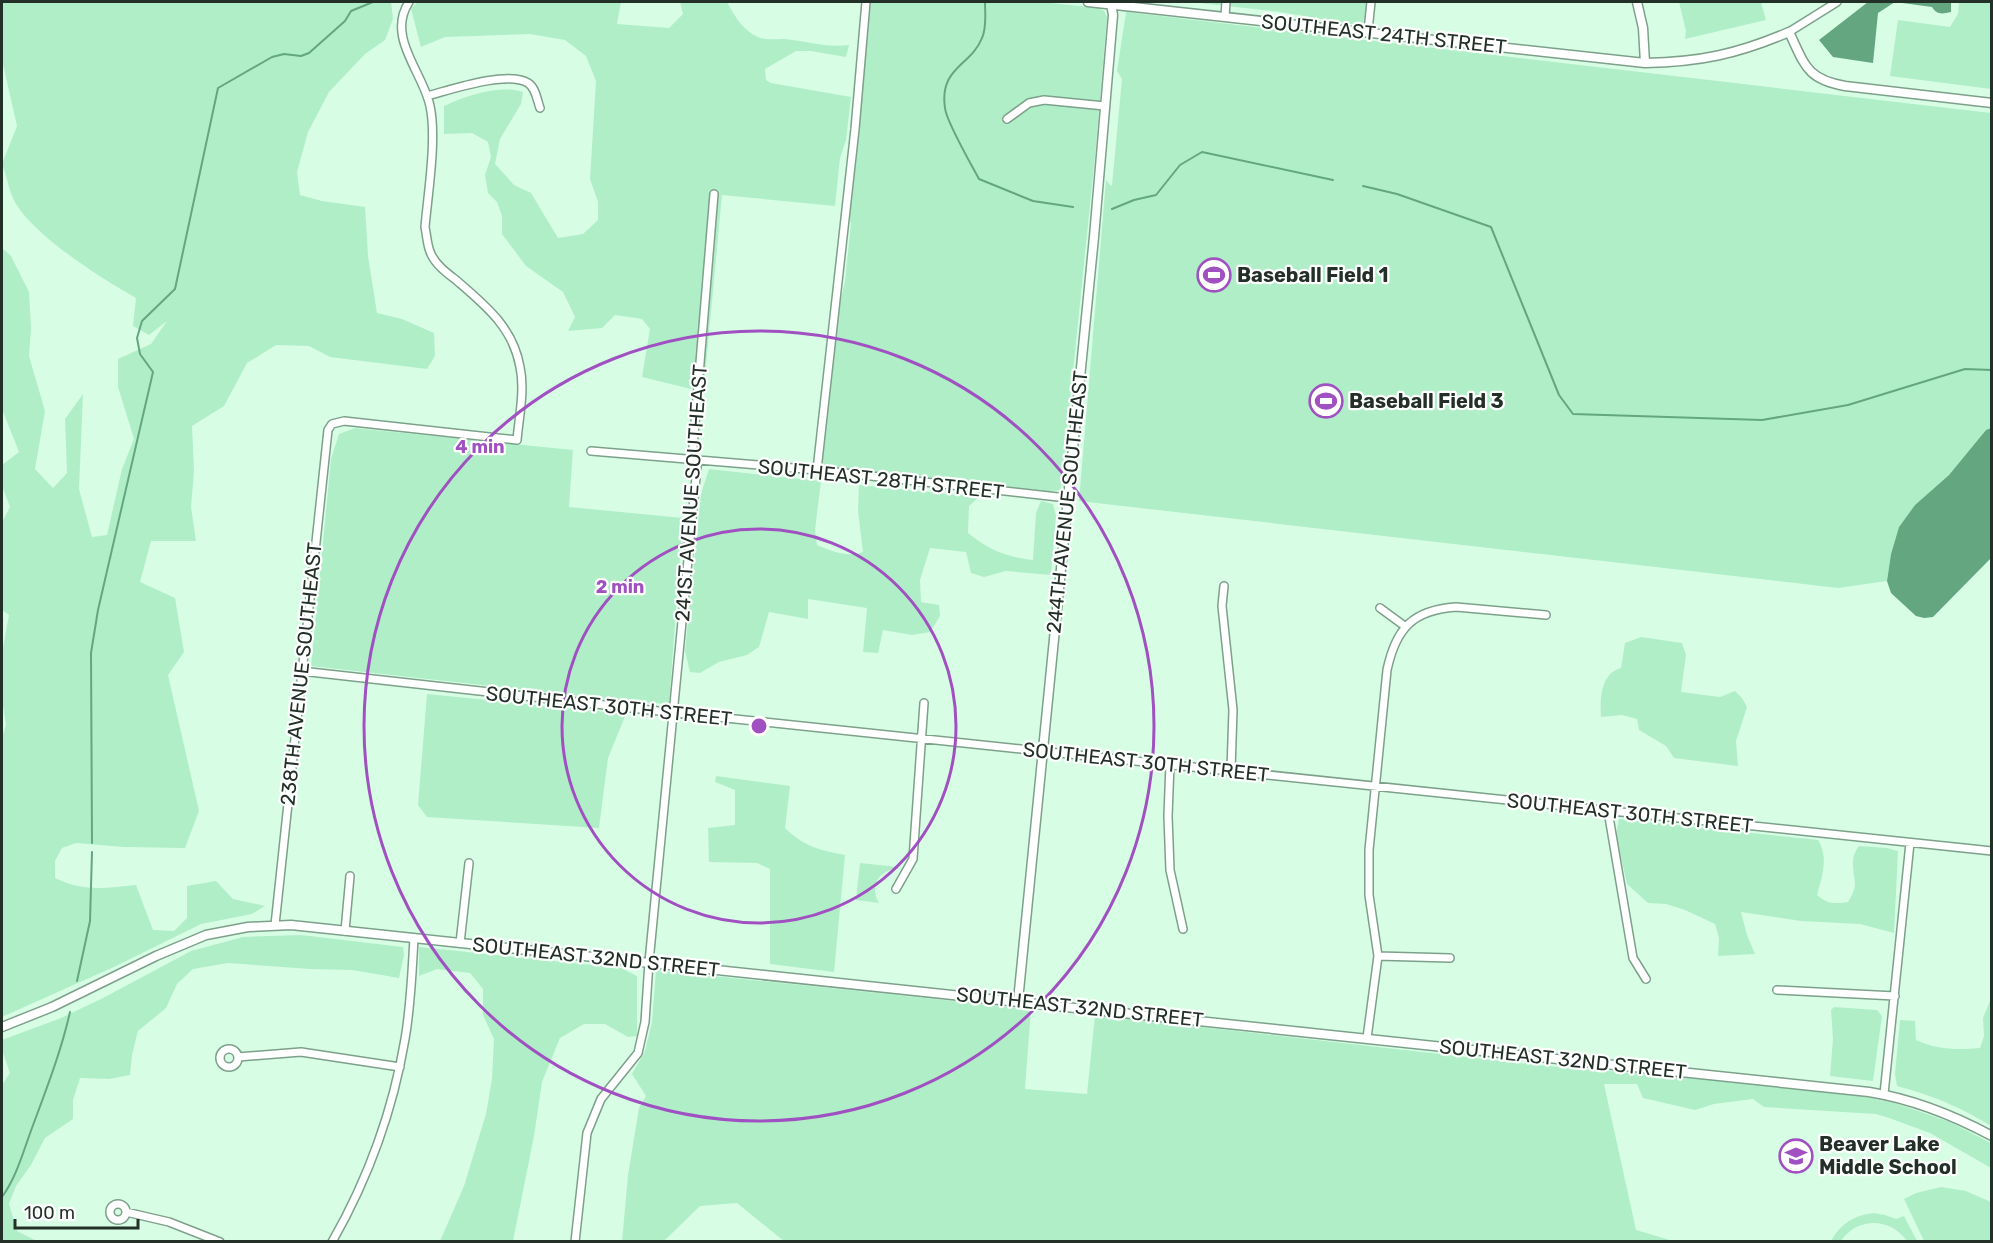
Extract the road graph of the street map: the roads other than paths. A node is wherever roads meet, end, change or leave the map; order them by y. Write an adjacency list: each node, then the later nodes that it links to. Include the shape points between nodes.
1 (409, 2): 13 (street, via 403,15 402,35)
2 (866, 2): 21 (street)
3 (1088, 2): 8 (street, SOUTHEAST 24TH STREET)
4 (1227, 2): 9 (street)
5 (1371, 2): 10 (street)
6 (1637, 2): 12 (street)
7 (1837, 2): 11 (street)
8 (1111, 3): 9 (street, SOUTHEAST 24TH STREET); 15 (street, 244TH AVENUE SOUTHEAST)
9 (1225, 16): 10 (street, SOUTHEAST 24TH STREET)
10 (1368, 31): 12 (street, SOUTHEAST 24TH STREET)
11 (1789, 32): 12 (street, SOUTHEAST 24TH STREET, via 1715,58); 14 (street, via 1810,72 1824,82)
12 (1645, 63)
13 (427, 96): 16 (street, via 514,79 531,87); 27 (street, 238TH AVENUE SOUTHEAST, via 432,125 427,241 439,265 492,311 510,337 521,368 517,440 344,422 332,424 328,430)
14 (1992, 103)
15 (1105, 106): 17 (street, via 1044,100 1029,103); 22 (street, 244TH AVENUE SOUTHEAST)
16 (540, 108)
17 (1007, 119)
18 (714, 194): 20 (street, 241ST AVENUE SOUTHEAST)
19 (591, 451): 20 (street, SOUTHEAST 28TH STREET)
20 (695, 460): 21 (street, SOUTHEAST 28TH STREET); 29 (street, 241ST AVENUE SOUTHEAST)
21 (817, 470): 22 (street, SOUTHEAST 28TH STREET)
22 (1067, 498): 31 (street, 244TH AVENUE SOUTHEAST)
23 (1224, 586): 33 (street, via 1222,606 1233,710)
24 (1380, 608): 26 (street)
25 (1546, 615): 26 (street, via 1442,608 1419,616)
26 (1406, 627): 34 (street, via 1395,641 1387,670)
27 (301, 671): 29 (street, SOUTHEAST 30TH STREET); 41 (street, 238TH AVENUE SOUTHEAST)
28 (924, 704): 30 (street)
29 (674, 714): 30 (street, SOUTHEAST 30TH STREET); 48 (street, 241ST AVENUE SOUTHEAST)
30 (921, 739): 31 (street, SOUTHEAST 30TH STREET); 40 (street, via 913,859)
31 (1043, 751): 32 (street, SOUTHEAST 30TH STREET); 52 (street, 244TH AVENUE SOUTHEAST)
32 (1170, 764): 33 (street, SOUTHEAST 30TH STREET); 43 (street, via 1170,870)
33 (1231, 770): 34 (street, SOUTHEAST 30TH STREET)
34 (1376, 786): 35 (street, SOUTHEAST 30TH STREET); 46 (street, via 1368,875)
35 (1608, 812): 36 (street, SOUTHEAST 30TH STREET); 49 (street, via 1632,958)
36 (1910, 843): 37 (street, SOUTHEAST 30TH STREET); 51 (street)
37 (1992, 851)
38 (469, 863): 45 (street)
39 (350, 876): 42 (street)
40 (896, 889)
41 (275, 925): 42 (street, SOUTHEAST 32ND STREET); 53 (street, SOUTHEAST 32ND STREET, via 226,930 189,941 52,1008)
42 (345, 930): 44 (street, SOUTHEAST 32ND STREET)
43 (1183, 930)
44 (414, 938): 45 (street, SOUTHEAST 32ND STREET); 56 (street, via 410,1004)
45 (459, 943): 48 (street, SOUTHEAST 32ND STREET)
46 (1378, 956): 47 (street); 54 (street)
47 (1450, 958)
48 (649, 962): 52 (street, SOUTHEAST 32ND STREET); 62 (street, 241ST AVENUE SOUTHEAST, via 645,1022 638,1053 601,1099 587,1133)
49 (1646, 979)
50 (1777, 990): 51 (street)
51 (1895, 996): 57 (street)
52 (1018, 1001): 54 (street, SOUTHEAST 32ND STREET)
53 (2, 1027)
54 (1367, 1038): 57 (street, SOUTHEAST 32ND STREET)
55 (238, 1057): 56 (street, via 301,1052)
56 (399, 1067): 61 (street, via 379,1141)
57 (1884, 1094): 58 (street, SOUTHEAST 32ND STREET, via 1936,1110)
58 (1992, 1136)
59 (126, 1212): 60 (street, via 169,1222)
60 (220, 1242)
61 (332, 1242)
62 (575, 1242)

